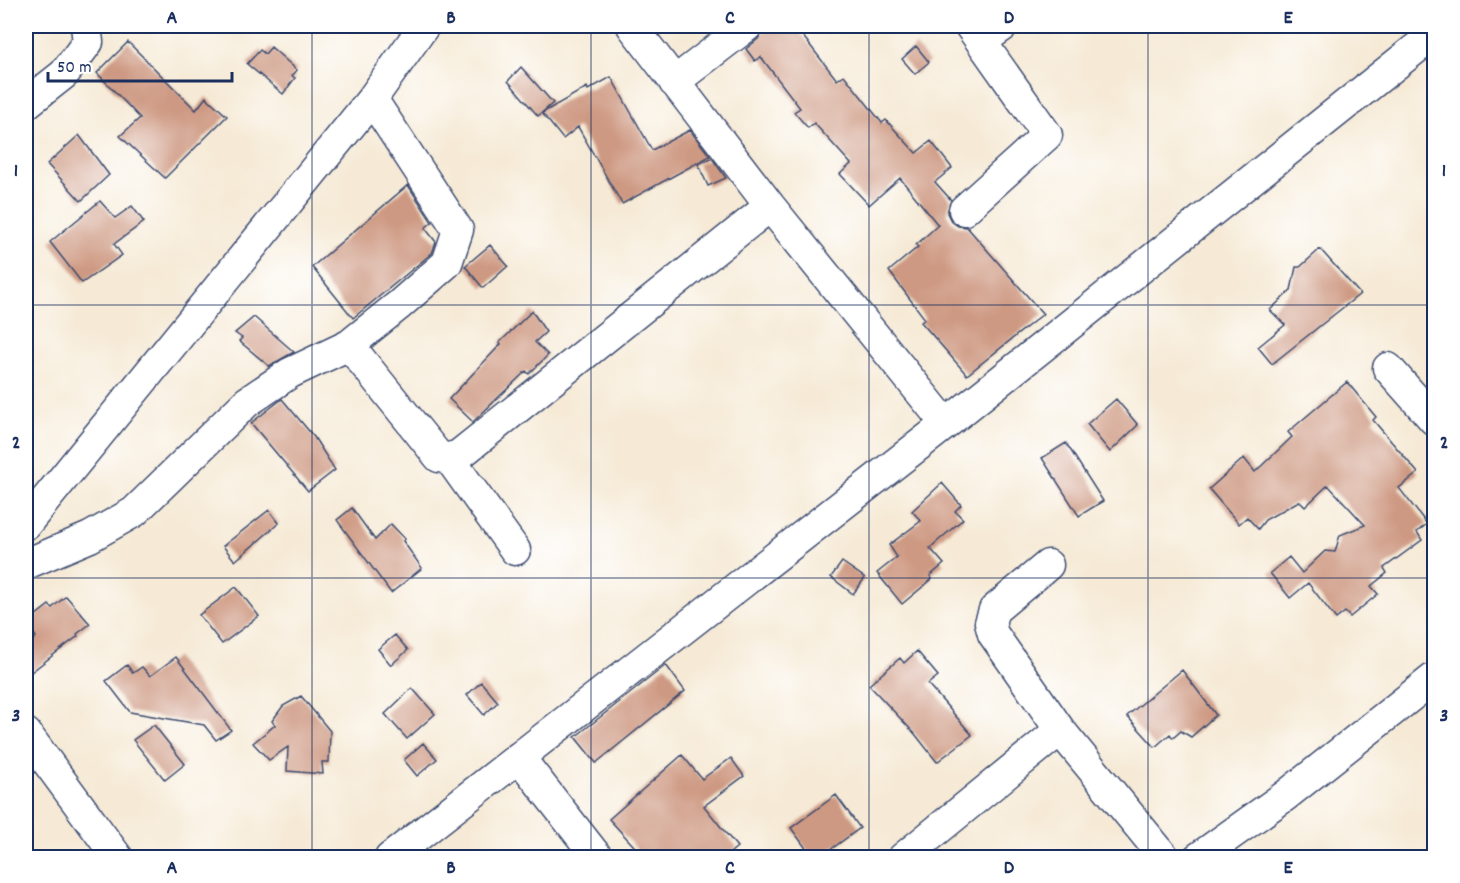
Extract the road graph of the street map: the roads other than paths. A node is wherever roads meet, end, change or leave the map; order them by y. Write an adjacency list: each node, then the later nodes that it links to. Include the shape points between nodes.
1 (86, 26): 9 (street, via 88,42 64,74)
2 (424, 26): 8 (street)
3 (632, 26): 7 (street)
4 (747, 26): 7 (street)
5 (985, 31): 11 (street, via 1047,135)
6 (1434, 34): 15 (street)
7 (674, 82): 10 (street)
8 (372, 99): 12 (street, via 458,230 447,263); 17 (street)
9 (26, 104)
10 (770, 206): 15 (street); 16 (street, via 480,440)
11 (964, 210)
12 (349, 345): 16 (street, via 439,457); 19 (street, via 290,373 246,402 134,512 90,537)
13 (1388, 368): 14 (street)
14 (1434, 420)
15 (946, 424): 24 (street)
16 (449, 458): 18 (street)
17 (26, 524)
18 (515, 550)
19 (26, 564)
20 (1048, 565): 22 (street, via 994,610 990,623 993,634)
21 (1434, 678): 30 (street, via 1285,796)
22 (1060, 730): 28 (street); 29 (street)
23 (26, 733): 25 (street)
24 (519, 757): 26 (street); 27 (street)
25 (118, 858)
26 (390, 858)
27 (598, 858)
28 (903, 858)
29 (1165, 858)
30 (1198, 858)

